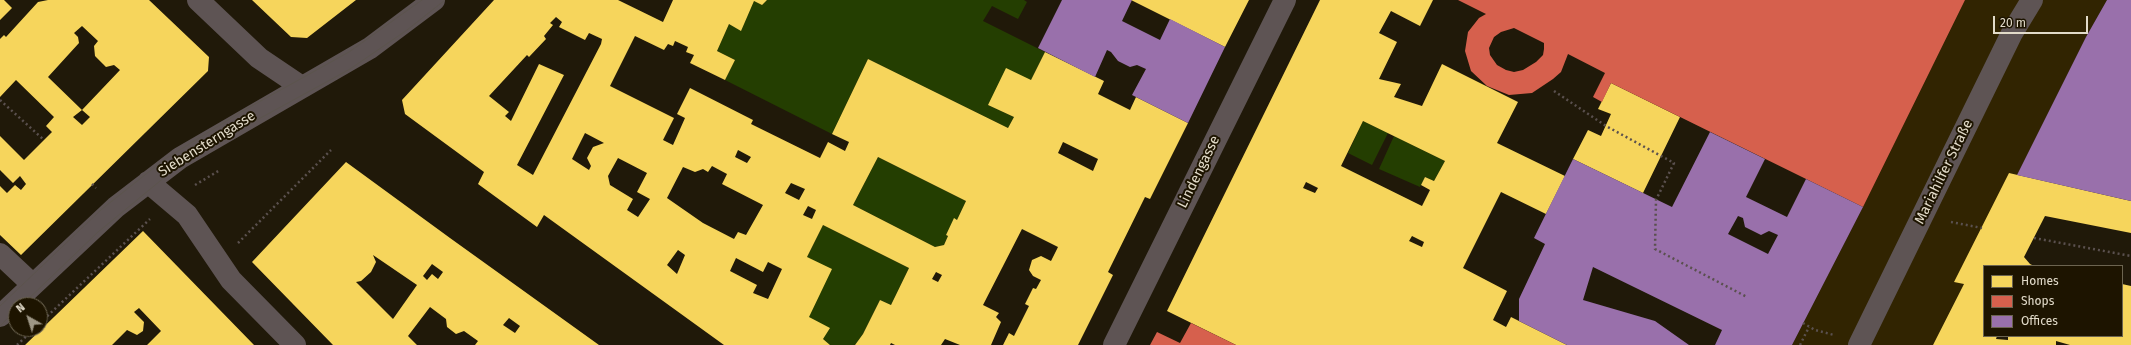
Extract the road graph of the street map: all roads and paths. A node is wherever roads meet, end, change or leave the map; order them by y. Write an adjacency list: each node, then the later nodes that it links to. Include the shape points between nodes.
1 (198, 0): 5 (street, via 259,58)
2 (434, 0): 5 (street, Siebensterngasse, via 370,48)
3 (1285, 0): 24 (street, Lindengasse)
4 (2032, 0): 26 (street, Mariahilfer Straße, via 2012,33)
5 (302, 87): 10 (street, Siebensterngasse, via 212,138)
6 (1554, 91): 16 (path, via 1606,126 1674,163 1656,200 1655,249)
7 (0, 100): 8 (path)
8 (44, 140)
9 (331, 150): 14 (path)
10 (148, 182): 14 (street, via 186,215); 15 (street, Siebensterngasse, via 91,229)
11 (2034, 238): 13 (path)
12 (0, 254): 15 (street)
13 (2131, 256)
14 (218, 263): 23 (street)
15 (33, 285): 17 (street, Siebensterngasse)
16 (1746, 296)
17 (0, 316)
18 (1803, 323): 19 (path)
19 (1809, 327): 20 (path); 25 (path)
20 (1836, 336)
21 (26, 337): 22 (path)
22 (17, 345)
23 (295, 345)
24 (1114, 345)
25 (1800, 345)
26 (1859, 345)

